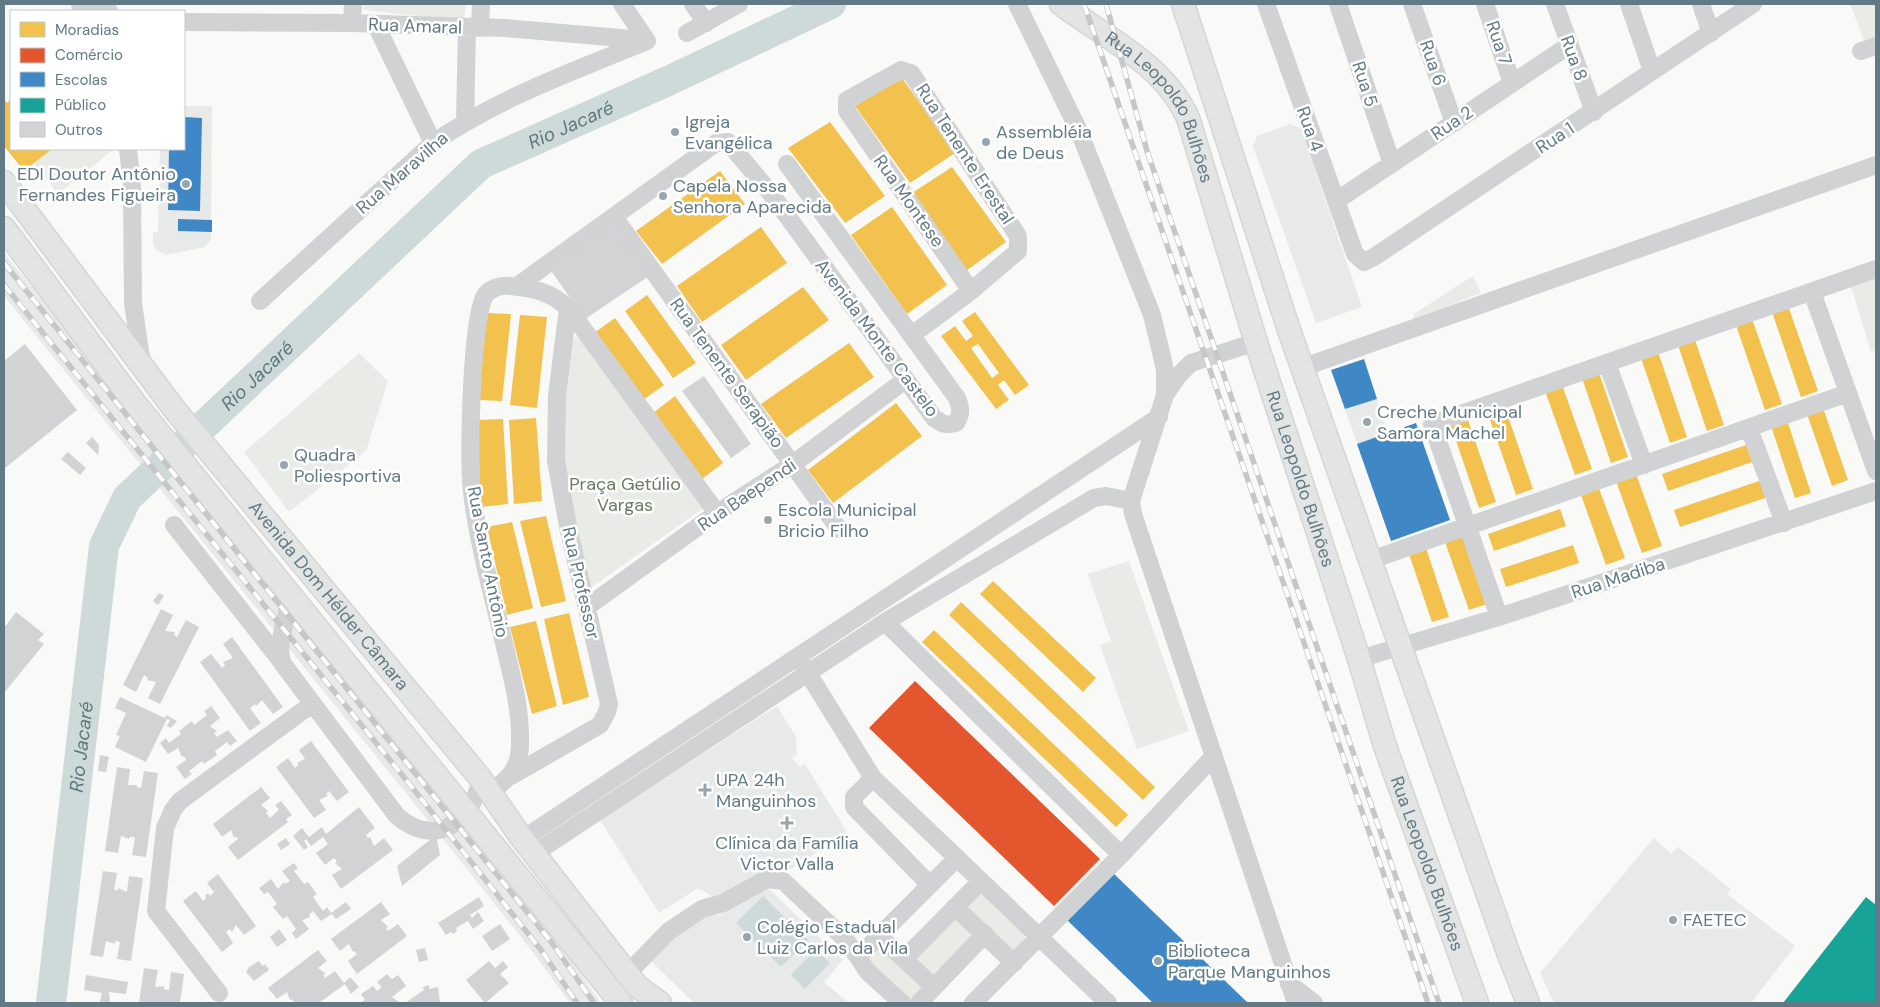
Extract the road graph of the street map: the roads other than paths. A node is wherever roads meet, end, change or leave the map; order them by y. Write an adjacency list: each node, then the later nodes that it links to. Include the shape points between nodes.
1 (353, 4): 20 (street)
2 (481, 4): 23 (street)
3 (622, 4): 26 (street)
4 (693, 4): 21 (street)
5 (739, 4): 21 (street)
6 (1017, 4): 58 (street, via 1078,129 1152,315 1165,370)
7 (1061, 4): 52 (main road, Rua Leopoldo Bulhões, via 1132,52 1167,84 1180,101 1188,118)
8 (1183, 4): 55 (main road, Rua Leopoldo Bulhões, via 1286,321)
9 (1266, 4): 41 (street, Rua 4)
10 (1338, 4): 38 (street, Rua 5)
11 (1412, 4): 32 (street, Rua 6)
12 (1485, 4): 29 (street, Rua 7)
13 (1555, 4): 27 (street, Rua 8)
14 (1629, 4): 28 (street)
15 (1701, 4): 25 (street)
16 (1753, 4): 25 (street, Rua 1)
17 (80, 7): 18 (street)
18 (102, 10)
19 (185, 22): 20 (street, Rua Amaral)
20 (352, 23): 22 (street, Rua Amaral)
21 (706, 23): 24 (street)
22 (376, 24): 23 (street, Rua Amaral); 35 (street)
23 (474, 28): 26 (street, Rua Amaral); 33 (street)
24 (687, 33)
25 (1711, 33): 28 (street, Rua 1)
26 (647, 41): 33 (street, Rua Maravilha, via 509,99)
27 (1568, 46): 29 (street, Rua 2); 31 (street, Rua 8)
28 (1652, 71): 31 (street, Rua 1)
29 (1512, 83): 32 (street, Rua 2)
30 (847, 111): 47 (street, Rua Montese); 47 (street, Rua Tenente Erestal, via 847,100 901,70 911,73 1018,236 1018,251)
31 (1594, 112): 44 (street, Rua 1, via 1374,257 1364,262)
32 (1454, 122): 38 (street, Rua 2)
33 (465, 123): 35 (street, Rua Maravilha)
34 (716, 142): 42 (street, Rua Santo Antônio); 56 (street, Avenida Monte Castelo, via 728,142 772,195)
35 (432, 143): 49 (street, Rua Maravilha)
36 (128, 150): 54 (street, via 132,186 133,303)
37 (787, 164): 51 (street, Avenida Monte Castelo)
38 (1392, 164): 41 (street, Rua 2)
39 (1876, 165): 55 (street)
40 (4, 182): 54 (main road, Avenida Dom Hélder Câmara)
41 (1336, 201): 44 (street, Rua 4)
42 (614, 217): 46 (street, Rua Santo Antônio); 61 (street, Rua Tenente Serapião)
43 (4, 228): 72 (main road, Avenida Dom Hélder Câmara, via 158,432)
44 (1355, 254)
45 (1876, 269): 48 (street)
46 (517, 286): 50 (street, Rua Santo Antônio, via 548,293); 82 (street, Rua Santo Antônio, via 491,289 480,307 470,448 471,490 478,534 518,702 520,745 518,763)
47 (971, 291): 51 (street)
48 (1812, 292): 53 (street); 57 (street)
49 (260, 301)
50 (568, 308): 66 (street); 73 (street, Rua Professor, via 557,395 556,461)
51 (912, 335): 56 (street, Avenida Monte Castelo, via 957,398 961,408 956,423 948,425 934,418)
52 (1256, 342): 58 (street, via 1191,363); 77 (main road, Rua Leopoldo Bulhões)
53 (1607, 363): 62 (street); 69 (street, via 1432,424)
54 (142, 365): 84 (main road, Avenida Dom Hélder Câmara, via 186,423)
55 (1304, 367): 71 (main road, Rua Leopoldo Bulhões)
56 (905, 380): 61 (street, Rua Baependi)
57 (1848, 393): 60 (street); 63 (street)
58 (1166, 395): 59 (street)
59 (1159, 417): 65 (street); 79 (street)
60 (1749, 428): 62 (street); 67 (street)
61 (793, 464): 66 (street, Rua Baependi); 70 (street, Rua Tenente Serapião)
62 (1644, 465): 69 (street)
63 (1876, 470)
64 (1876, 491): 67 (street, Rua Madiba)
65 (1131, 501): 75 (street, via 1106,496 1094,498); 81 (street, via 1134,521)
66 (718, 512): 73 (street, Rua Baependi)
67 (1784, 523): 74 (street, Rua Madiba)
68 (174, 525): 78 (street)
69 (1468, 527): 71 (street); 74 (street)
70 (839, 530)
71 (1371, 560): 76 (main road, Rua Leopoldo Bulhões)
72 (289, 595): 78 (street, via 290,606 279,642); 85 (main road, Avenida Dom Hélder Câmara)
73 (586, 607): 82 (street, Rua Professor, via 609,704 607,712 600,725)
74 (1499, 617): 76 (street, Rua Madiba)
75 (885, 622): 79 (street); 87 (street)
76 (1401, 647): 77 (street, Rua Madiba); 111 (main road, Rua Leopoldo Bulhões)
77 (1359, 659): 110 (main road, Rua Leopoldo Bulhões, via 1385,746)
78 (283, 664): 80 (street)
79 (803, 664): 83 (street); 86 (street)
80 (312, 704): 85 (street, via 405,823 426,831 437,831 446,829); 101 (street, via 180,801 165,828 156,911)
81 (1214, 756): 87 (street); 98 (street)
82 (512, 776): 84 (street)
83 (872, 778): 88 (street); 90 (street, via 854,797 854,807)
84 (486, 786): 85 (street); 86 (main road, Avenida Dom Hélder Câmara)
85 (467, 812): 102 (main road, Avenida Dom Hélder Câmara)
86 (529, 846): 100 (main road, Avenida Dom Hélder Câmara)
87 (1121, 855): 94 (street)
88 (957, 858): 89 (street); 90 (street)
89 (981, 881): 91 (street); 94 (street)
90 (930, 885): 93 (street)
91 (955, 907): 92 (street); 96 (street)
92 (985, 934): 97 (street); 99 (street)
93 (880, 937): 95 (street); 96 (street)
94 (1039, 938): 97 (street); 107 (street)
95 (858, 957): 100 (street, via 845,939 783,881 767,879 723,903 702,909 669,931); 104 (street, via 867,971)
96 (904, 959): 99 (street)
97 (1014, 963): 106 (street)
98 (1289, 984): 108 (street); 109 (street)
99 (934, 987): 105 (street)
100 (631, 988): 103 (main road, Avenida Dom Hélder Câmara)
101 (219, 993)
102 (621, 1003)
103 (660, 1003)
104 (902, 1003)
105 (919, 1003)
106 (974, 1003)
107 (1108, 1003)
108 (1296, 1003)
109 (1314, 1003)
110 (1477, 1003)
111 (1528, 1003)

